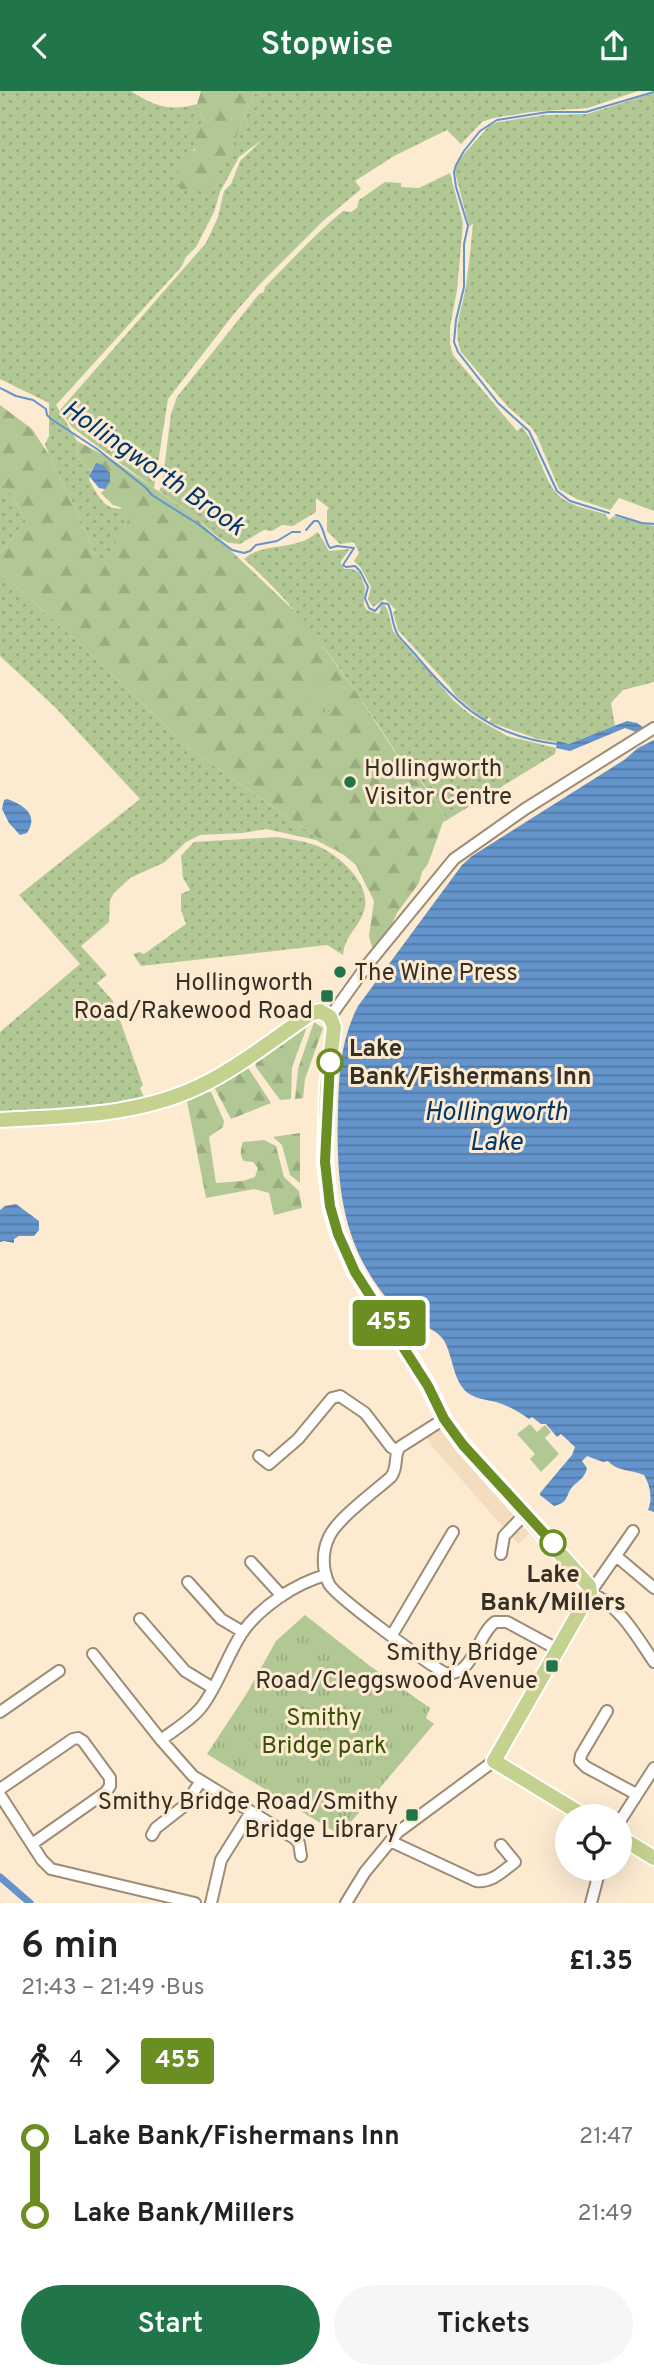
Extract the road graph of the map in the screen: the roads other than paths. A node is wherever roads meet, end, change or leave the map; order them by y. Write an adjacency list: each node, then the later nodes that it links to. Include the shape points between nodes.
1 (654, 728): 2 (street, via 454,859)
2 (330, 1017): 3 (main road, via 320,1011 310,1014 208,1082 160,1101 89,1115); 4 (main road, via 334,1027 325,1162 330,1206 355,1272 421,1374)
3 (0, 1120)
4 (444, 1419): 5 (street); 7 (main road)
5 (397, 1451): 6 (street, via 365,1413 340,1396 332,1398 299,1439 269,1464); 13 (street, via 397,1467 391,1477 333,1529 325,1549)
6 (259, 1456)
7 (525, 1514): 10 (street, via 504,1536); 16 (main road, via 562,1548 587,1580)
8 (633, 1531): 11 (street)
9 (453, 1532): 20 (street)
10 (501, 1554)
11 (616, 1556): 15 (street); 16 (street)
12 (251, 1562): 17 (street)
13 (326, 1575): 17 (street, via 306,1580); 20 (street, via 333,1590)
14 (188, 1582): 19 (street, via 221,1619)
15 (654, 1588)
16 (590, 1593): 21 (main road); 23 (street, via 604,1599)
17 (282, 1596): 19 (street)
18 (140, 1619): 25 (street, via 185,1671)
19 (243, 1632): 25 (street)
20 (393, 1635): 21 (street, via 449,1674 464,1668 495,1622 507,1622)
21 (557, 1649): 29 (main road)
22 (93, 1654): 28 (street)
23 (654, 1662)
24 (60, 1671): 27 (street)
25 (213, 1688): 28 (street, via 202,1708)
26 (607, 1711): 33 (street, via 580,1761)
27 (0, 1712)
28 (161, 1740): 31 (street)
29 (494, 1761): 34 (main road); 38 (street)
30 (654, 1768): 33 (street)
31 (201, 1781): 36 (street); 37 (street, via 184,1805)
32 (0, 1792): 39 (street); 39 (street, via 78,1738 110,1778 106,1792)
33 (636, 1794): 35 (street)
34 (565, 1804)
35 (630, 1804)
36 (251, 1812): 42 (street, via 294,1838); 46 (street, via 221,1860)
37 (152, 1835)
38 (390, 1841): 41 (street, via 483,1882 515,1862); 47 (street)
39 (32, 1844): 45 (street, via 51,1869)
40 (632, 1844): 43 (main road)
41 (501, 1845)
42 (301, 1856)
43 (654, 1858)
44 (597, 1881): 48 (street)
45 (195, 1903)
46 (211, 1903)
47 (346, 1903)
48 (591, 1903)

